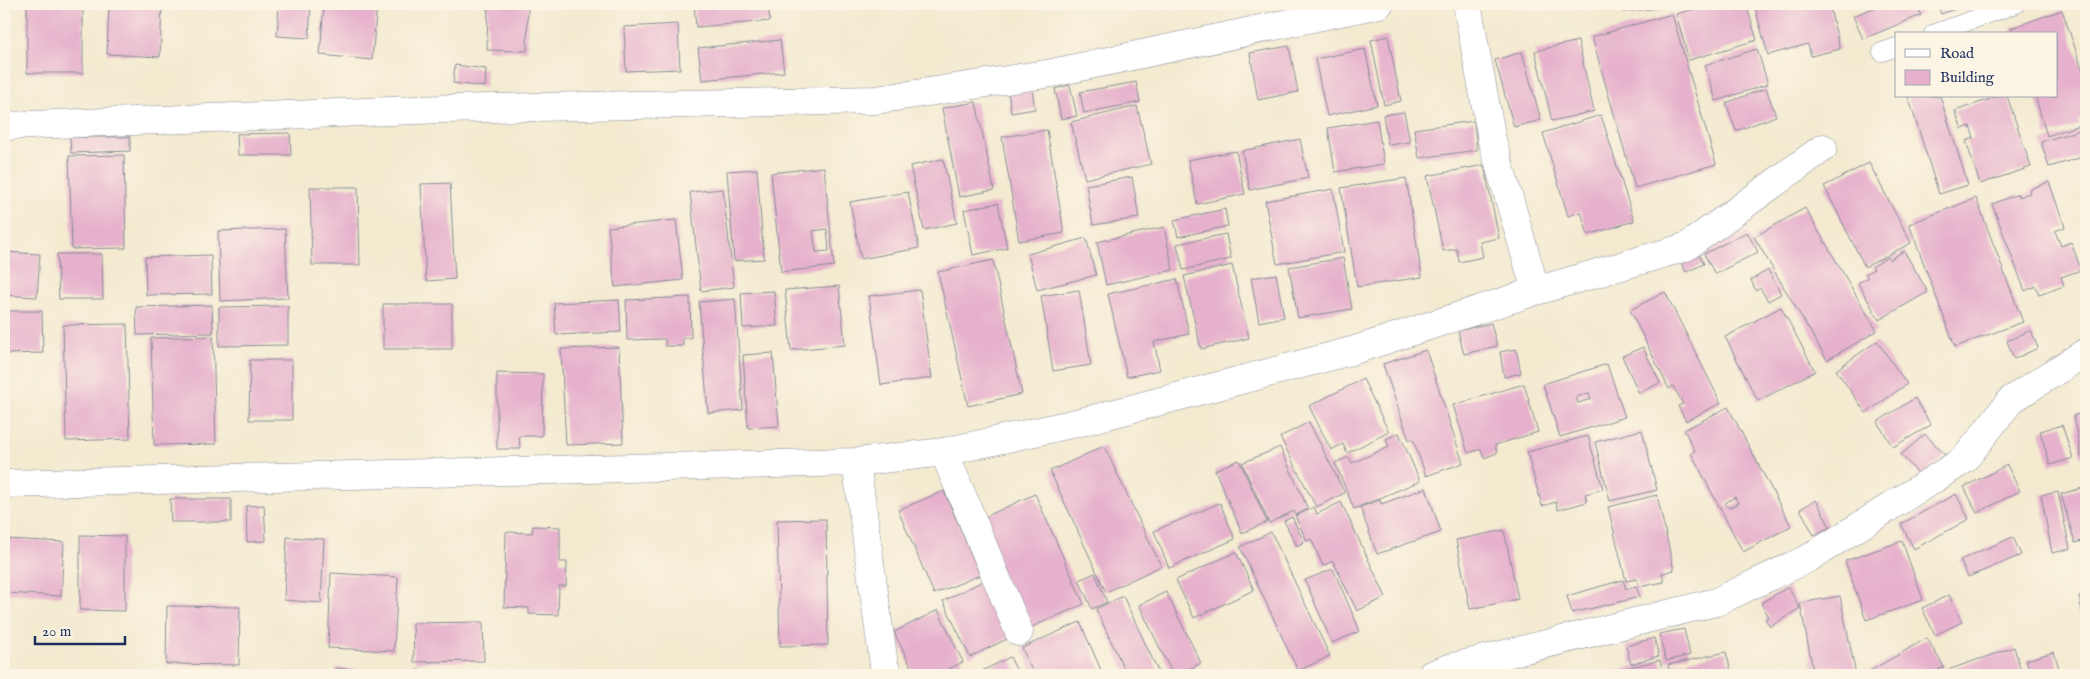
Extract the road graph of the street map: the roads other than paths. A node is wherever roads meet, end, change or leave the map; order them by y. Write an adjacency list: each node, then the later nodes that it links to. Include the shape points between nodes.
1 (1379, 4): 5 (street, via 1052,73 876,100 443,109)
2 (1466, 4): 7 (street, via 1492,140)
3 (2016, 4): 4 (lane)
4 (1939, 32)
5 (4, 126)
6 (1823, 148): 7 (street, via 1686,247)
7 (1536, 291): 9 (street, via 1346,352 1085,421)
8 (2086, 352): 14 (street, via 2012,400 1964,460 1809,558 1716,602)
9 (944, 452): 10 (street); 12 (street)
10 (856, 462): 11 (street); 13 (street)
11 (4, 484)
12 (1019, 632)
13 (888, 675)
14 (1431, 675)

